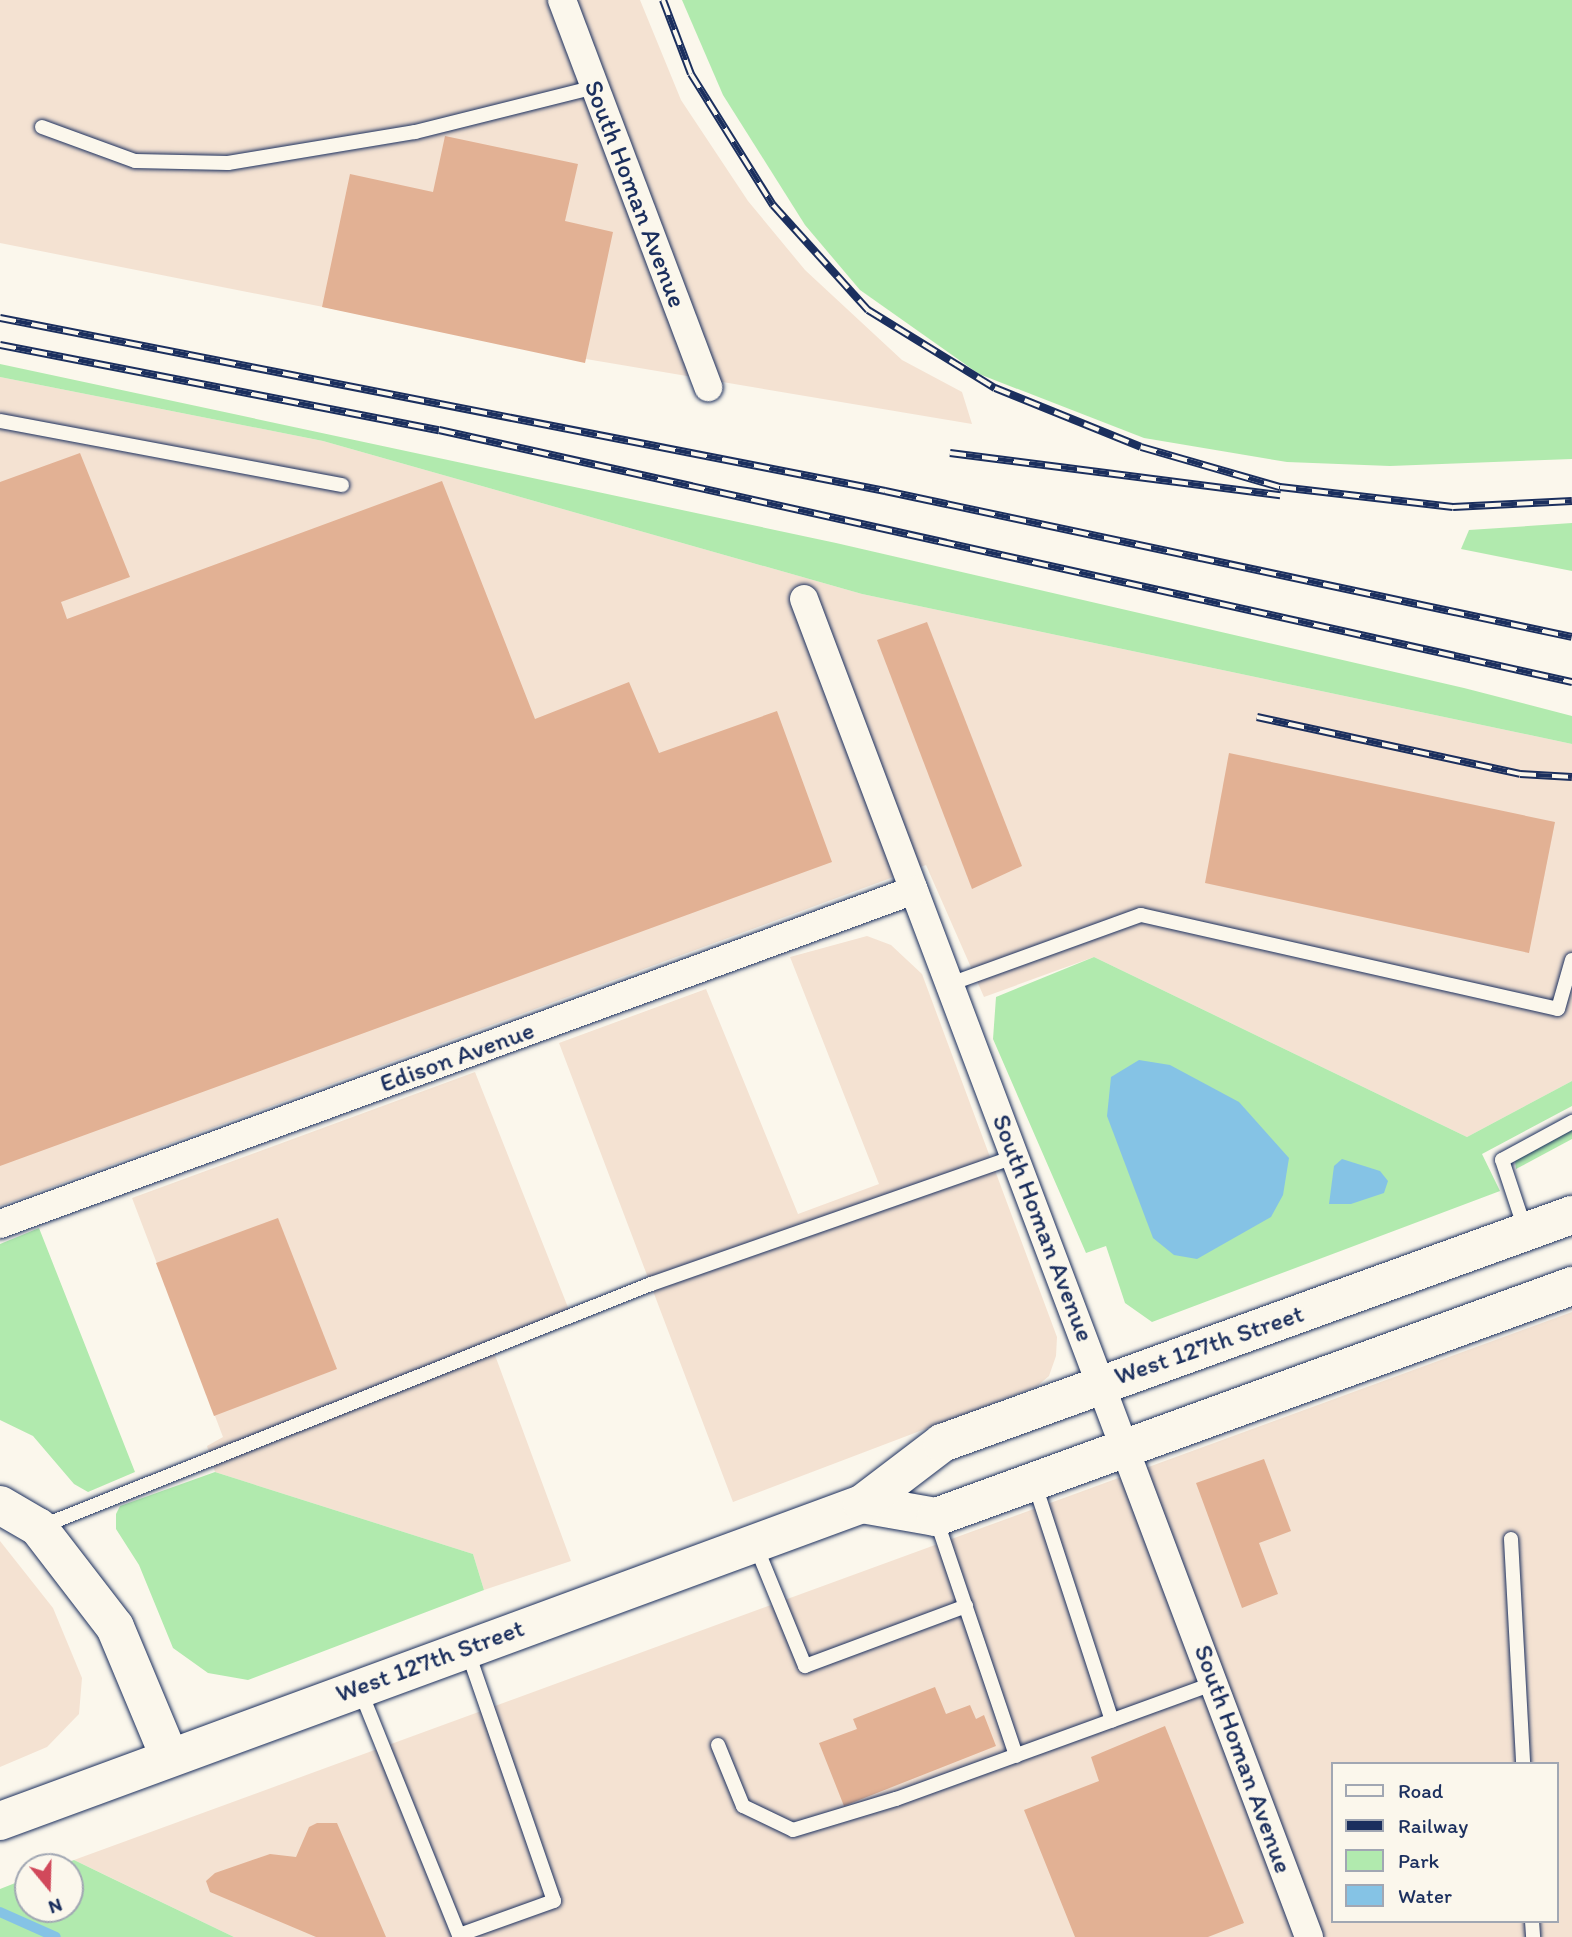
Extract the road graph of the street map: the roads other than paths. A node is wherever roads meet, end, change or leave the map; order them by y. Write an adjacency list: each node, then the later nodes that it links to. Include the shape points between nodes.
1 (562, 0): 2 (street, South Homan Avenue)
2 (595, 87): 3 (lane, via 415,132 228,163 135,161); 4 (street, South Homan Avenue)
3 (42, 127)
4 (708, 387)
5 (0, 421): 6 (lane)
6 (342, 485)
7 (804, 599): 8 (street, South Homan Avenue)
8 (914, 890): 10 (street, South Homan Avenue); 14 (street, Edison Avenue)
9 (1572, 960): 10 (lane, via 1558,1009 1141,915)
10 (950, 984): 12 (street, South Homan Avenue)
11 (1572, 1122): 15 (lane, via 1502,1160)
12 (1016, 1156): 17 (street, South Homan Avenue); 23 (lane, via 651,1284)
13 (1572, 1215): 15 (main road, West 127th Street)
14 (0, 1224)
15 (1526, 1232): 17 (main road, West 127th Street)
16 (1572, 1286): 18 (main road)
17 (1102, 1382): 18 (street, South Homan Avenue); 20 (main road, West 127th Street, via 942,1443)
18 (1126, 1447): 19 (main road); 28 (street, South Homan Avenue)
19 (1034, 1481): 22 (main road); 30 (lane)
20 (862, 1504): 22 (main road, West 127th Street); 25 (main road, West 127th Street)
21 (0, 1505): 23 (main road)
22 (936, 1517): 26 (lane)
23 (38, 1527): 32 (main road, via 115,1627)
24 (1511, 1539): 34 (lane)
25 (755, 1543): 26 (lane, via 805,1666); 27 (main road, West 127th Street)
26 (966, 1606): 33 (lane)
27 (467, 1647): 29 (main road, West 127th Street); 29 (lane, via 554,1901 459,1935)
28 (1214, 1683): 30 (lane); 36 (street, South Homan Avenue)
29 (359, 1687): 32 (main road, West 127th Street)
30 (1112, 1721): 33 (lane)
31 (719, 1745): 33 (lane, via 743,1806 793,1830)
32 (169, 1756): 35 (main road, West 127th Street)
33 (1017, 1756)
34 (1523, 1762)
35 (0, 1821)
36 (1310, 1937)

